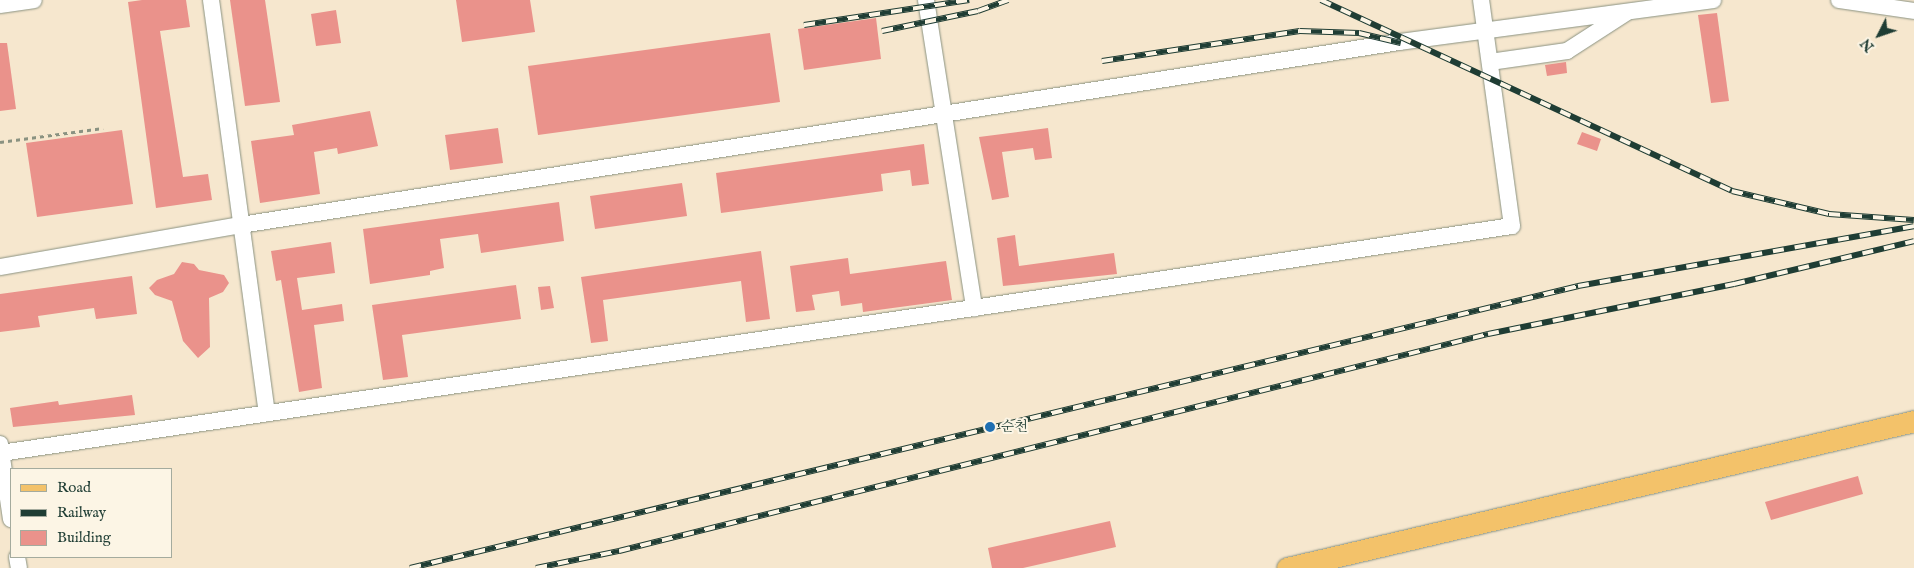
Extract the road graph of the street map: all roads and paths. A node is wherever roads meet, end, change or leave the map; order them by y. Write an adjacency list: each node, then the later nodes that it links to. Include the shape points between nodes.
1 (34, 0): 7 (street)
2 (211, 0): 15 (street)
3 (926, 0): 12 (street)
4 (1481, 0): 10 (street)
5 (1713, 0): 8 (street)
6 (1839, 0): 9 (street)
7 (0, 5)
8 (1631, 10): 10 (street); 11 (street, via 1567,51)
9 (1914, 11)
10 (1486, 30): 11 (street); 12 (street)
11 (1490, 62): 17 (street, via 1512,226)
12 (945, 116): 15 (street); 17 (street)
13 (103, 128): 14 (path)
14 (0, 142)
15 (241, 225): 16 (street); 18 (street)
16 (0, 266)
17 (974, 308): 18 (street)
18 (267, 413): 20 (street)
19 (1914, 420): 22 (main road)
20 (1, 448): 21 (street)
21 (10, 512)
22 (1287, 568)

